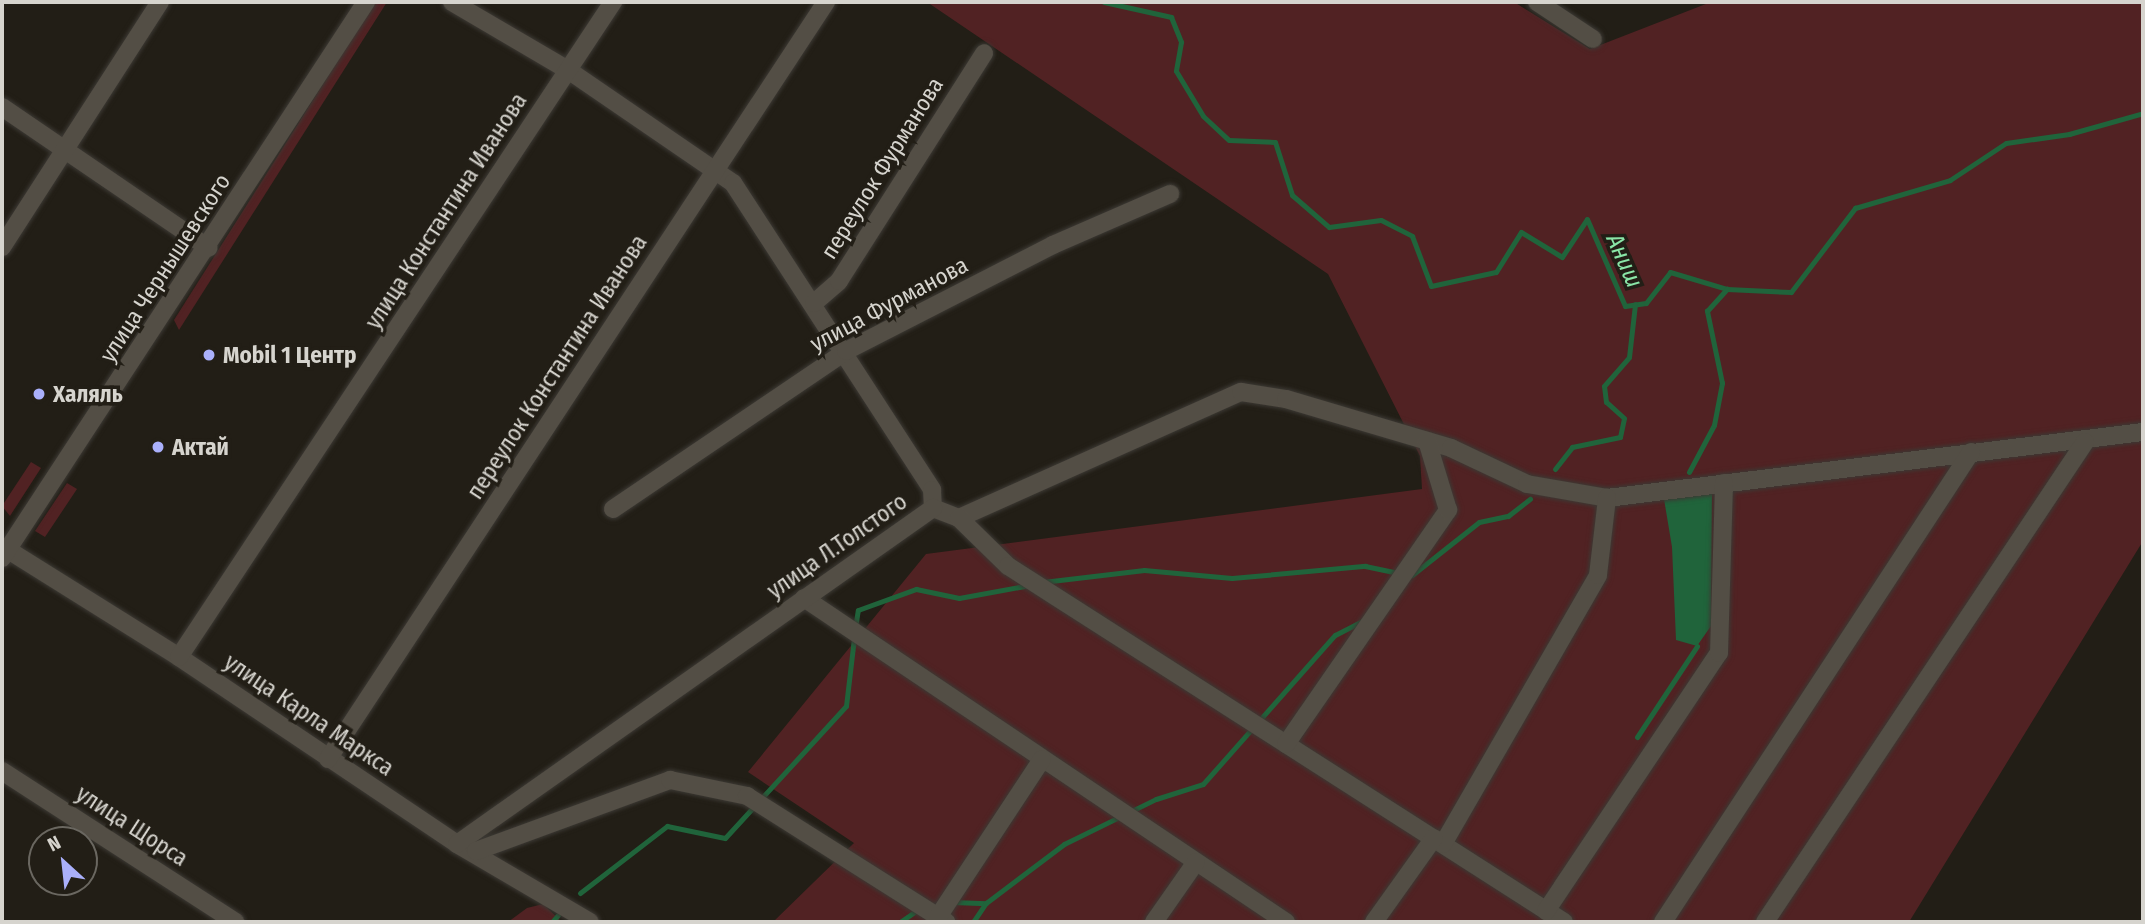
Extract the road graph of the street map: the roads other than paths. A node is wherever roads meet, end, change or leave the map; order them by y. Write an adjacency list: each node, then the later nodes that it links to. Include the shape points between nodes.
1 (160, 2): 11 (street)
2 (366, 2): 15 (street, улица Чернышевского)
3 (452, 2): 9 (street)
4 (613, 2): 9 (street, улица Константина Иванова)
5 (826, 2): 12 (street, переулок Константина Иванова)
6 (1537, 2): 7 (street)
7 (1593, 39)
8 (984, 53): 16 (street, переулок Фурманова, via 839,281)
9 (568, 70): 12 (street); 29 (street, улица Константина Иванова)
10 (2, 107): 11 (street)
11 (64, 149): 14 (street); 15 (street)
12 (715, 170): 16 (street, via 733,183); 31 (street, переулок Константина Иванова)
13 (1170, 194): 17 (street, улица Фурманова, via 1052,245)
14 (2, 247)
15 (208, 248): 27 (street, улица Чернышевского)
16 (814, 303): 17 (street)
17 (846, 351): 24 (street, via 932,490); 25 (street, улица Фурманова)
18 (2143, 432): 20 (street)
19 (1427, 441): 23 (street, via 1527,484); 26 (street, via 1286,398 1241,392); 30 (street, via 1448,510)
20 (2085, 442): 21 (street); 47 (street)
21 (1971, 452): 22 (street); 46 (street)
22 (1724, 483): 23 (street); 38 (street, via 1719,653)
23 (1607, 498): 34 (street, via 1598,575)
24 (933, 508): 26 (street, улица Л.Толстого); 28 (street, улица Л.Толстого)
25 (613, 509)
26 (959, 517): 30 (street, via 1008,566)
27 (4, 551): 29 (street, улица Карла Маркса)
28 (803, 598): 32 (street); 35 (street, улица Л.Толстого)
29 (179, 657): 31 (street, улица Карла Маркса)
30 (1286, 744): 34 (street)
31 (328, 759): 35 (street, улица Карла Маркса)
32 (1042, 759): 37 (street); 39 (street)
33 (2, 771): 40 (street, улица Щорса)
34 (1438, 841): 38 (street); 44 (street)
35 (457, 844): 36 (street, улица Карла Маркса)
36 (476, 851): 39 (street, via 670,780 747,796); 41 (street, улица Карла Маркса)
37 (1196, 862): 42 (street); 43 (street)
38 (1546, 911): 45 (street)
39 (942, 919)
40 (235, 922)
41 (590, 922)
42 (1154, 922)
43 (1286, 922)
44 (1374, 922)
45 (1564, 922)
46 (1663, 922)
47 (1765, 922)

